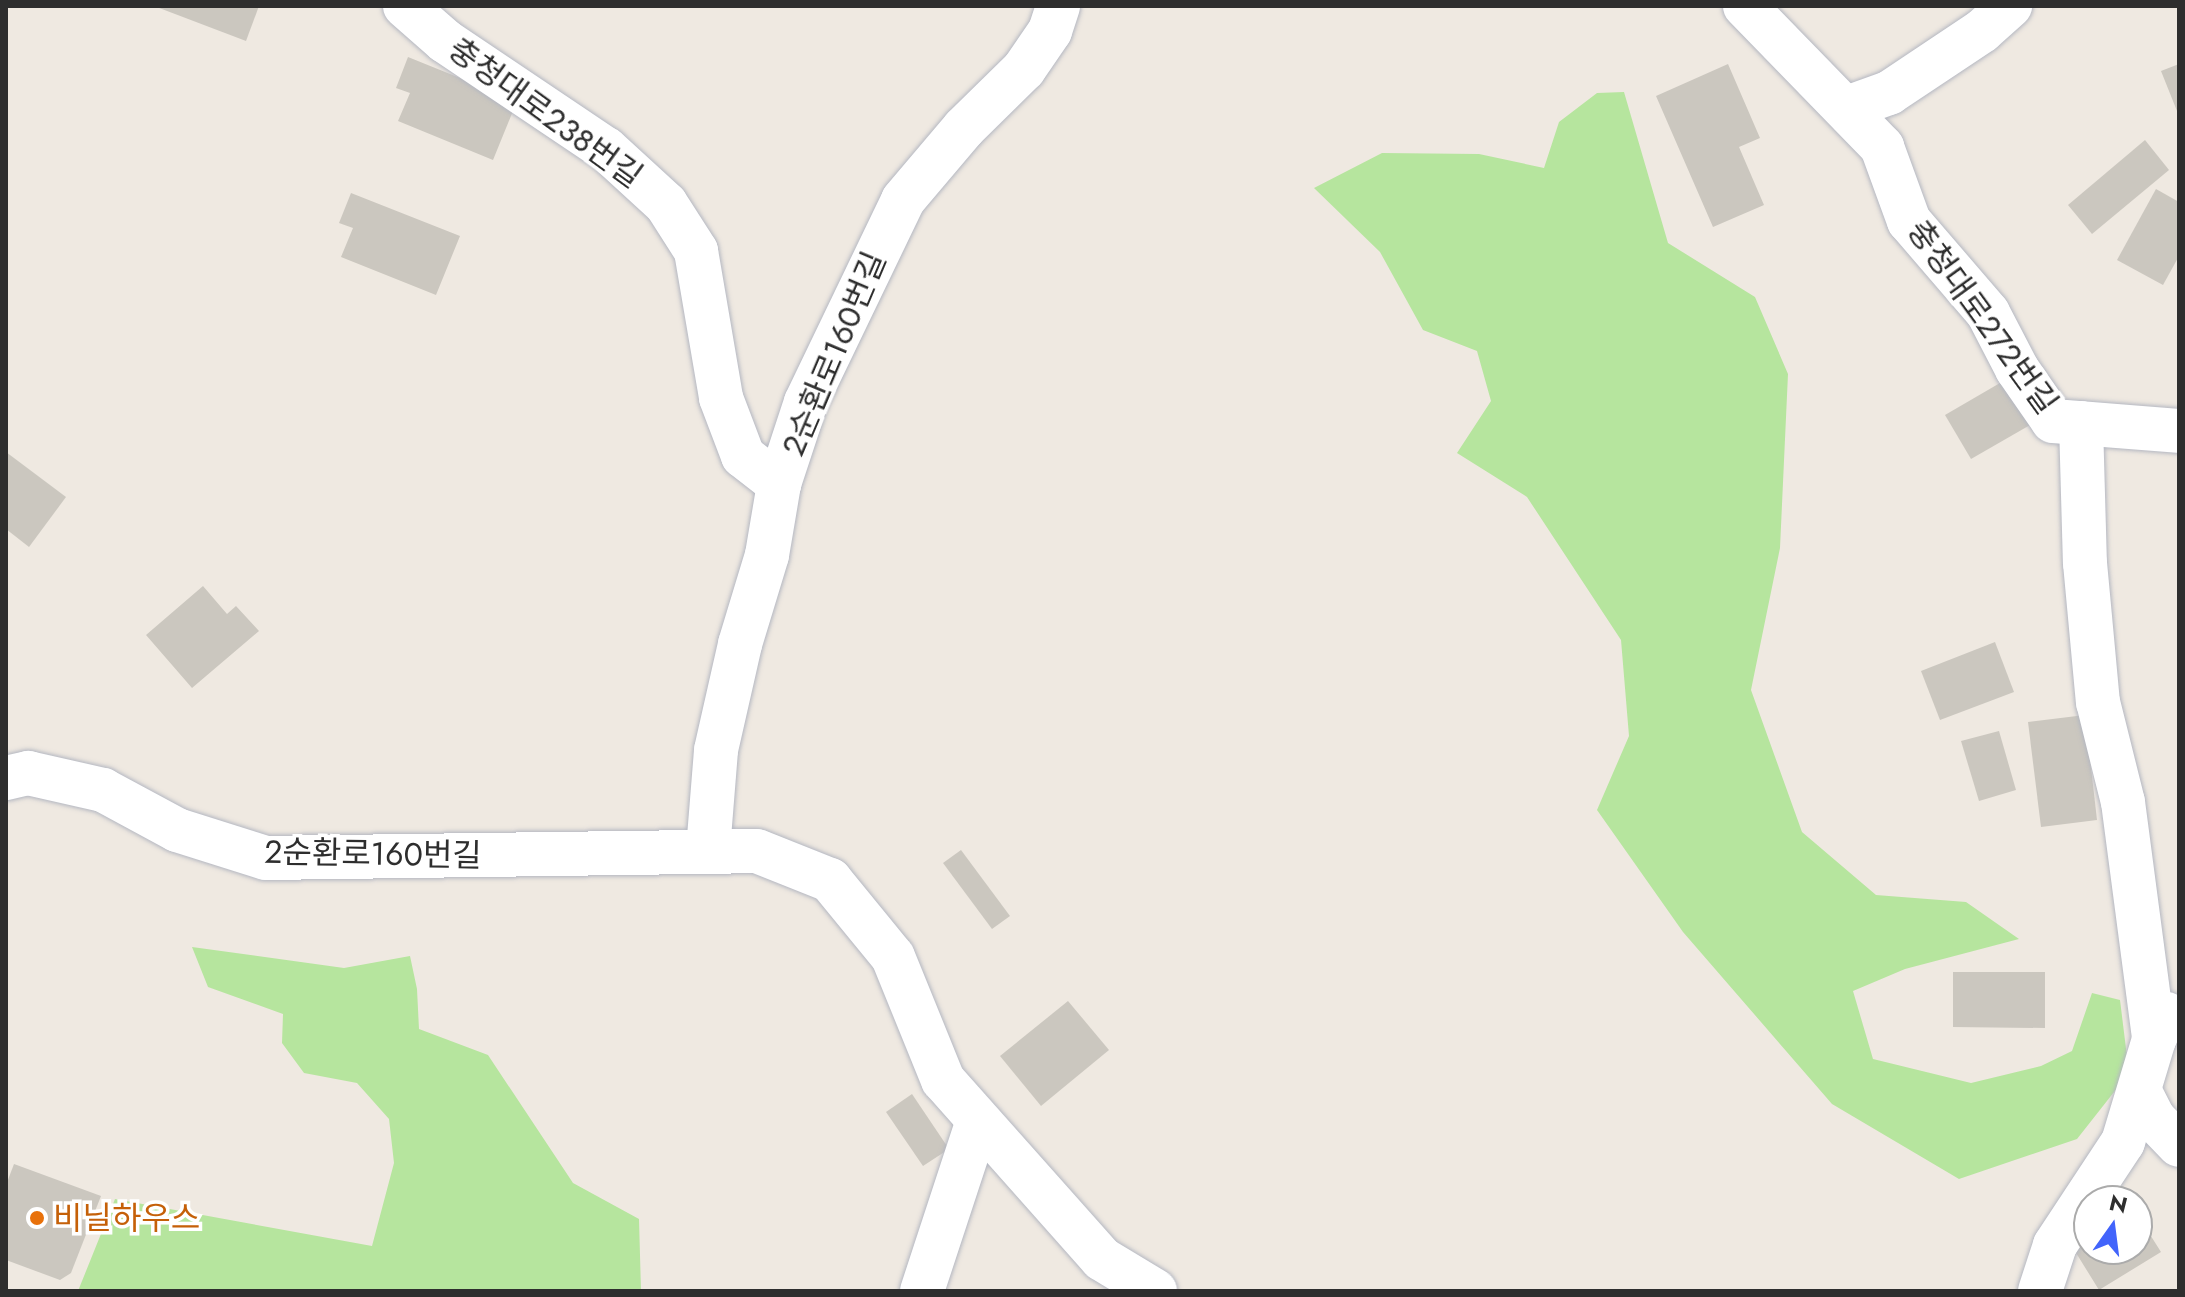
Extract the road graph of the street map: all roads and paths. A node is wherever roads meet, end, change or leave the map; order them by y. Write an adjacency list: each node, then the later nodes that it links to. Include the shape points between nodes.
1 (405, 6): 8 (lane, 충청대로238번길, via 445,41 606,149 666,204 696,251 721,398 743,456)
2 (1058, 6): 8 (lane, 2순환로160번길, via 1050,31 1024,69 964,128 903,200 806,402)
3 (1745, 6): 5 (lane, 충청대로272번길)
4 (2010, 6): 5 (lane, via 1889,93)
5 (1847, 108): 6 (lane, 충청대로272번길, via 1882,147 1909,221 1988,313 2017,369 2053,421)
6 (2081, 423): 7 (lane, 충청대로272번길); 12 (lane, via 2085,563 2098,702 2123,802)
7 (2179, 431)
8 (779, 484): 10 (lane, 2순환로160번길, via 767,555 716,750)
9 (6, 778): 10 (lane, 2순환로160번길, via 28,773 103,790 177,830 266,858)
10 (708, 850): 14 (lane, 2순환로160번길, via 757,851 830,880 893,957 943,1080)
11 (2179, 991): 12 (lane)
12 (2154, 1039): 13 (lane)
13 (2140, 1092): 15 (lane, via 2154,1119); 18 (lane, via 2123,1142 2055,1245)
14 (978, 1121): 16 (lane); 17 (lane, 2순환로160번길, via 1102,1259)
15 (2179, 1145)
16 (922, 1291)
17 (1155, 1291)
18 (2040, 1291)

